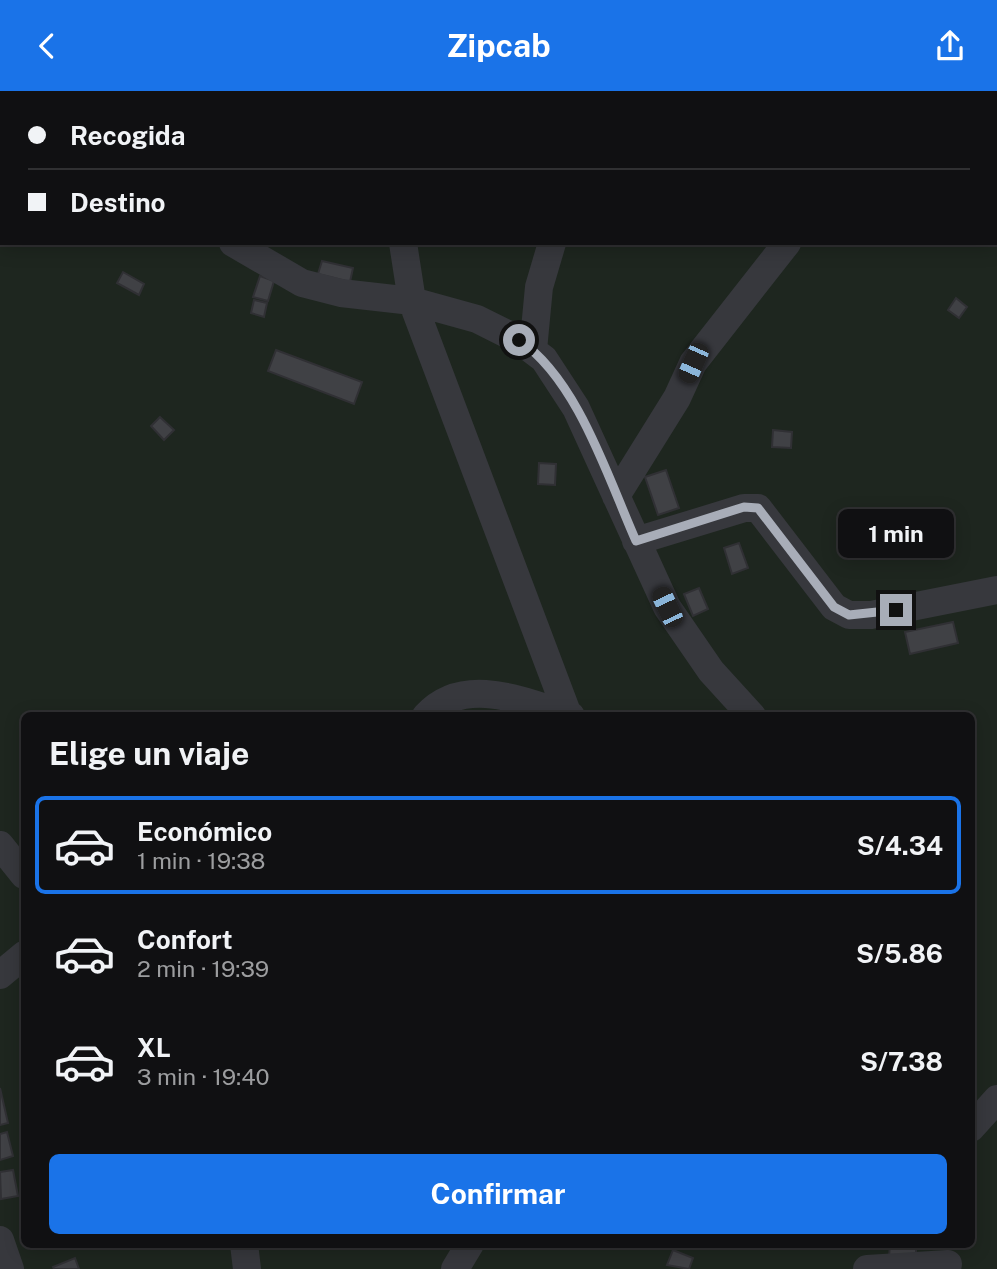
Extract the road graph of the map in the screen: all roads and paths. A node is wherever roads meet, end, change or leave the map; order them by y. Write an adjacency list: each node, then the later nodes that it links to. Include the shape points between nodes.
1 (236, 245): 5 (street, via 302,283 341,293)
2 (402, 245): 5 (street)
3 (551, 245): 6 (street, via 539,287)
4 (785, 245): 7 (street, via 693,363 677,398)
5 (412, 301): 6 (street, via 477,319); 12 (street)
6 (534, 350): 7 (street, via 576,408)
7 (616, 496): 8 (street)
8 (636, 541): 9 (street, via 744,507 758,508 834,607 849,615 871,615); 13 (street, via 667,607 711,671)
9 (997, 590)
10 (430, 712): 11 (street, via 451,697 493,693)
11 (559, 712)
12 (568, 712)
13 (748, 712)
14 (0, 845): 15 (street)
15 (21, 871)
16 (21, 958): 17 (street)
17 (0, 975)
18 (997, 1099): 19 (street)
19 (975, 1124)
20 (0, 1240): 24 (street)
21 (244, 1248): 25 (street)
22 (468, 1248): 26 (street)
23 (947, 1261): 27 (street)
24 (10, 1269)
25 (247, 1269)
26 (455, 1269)
27 (867, 1269)

